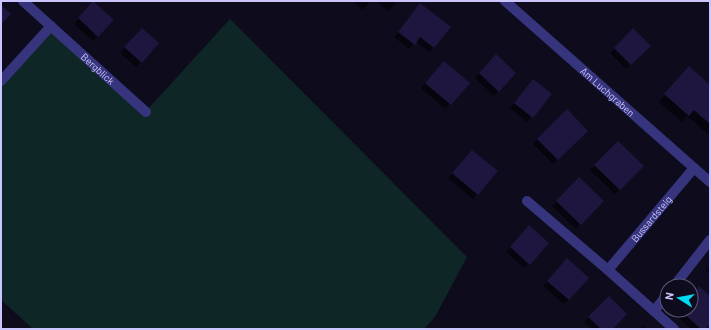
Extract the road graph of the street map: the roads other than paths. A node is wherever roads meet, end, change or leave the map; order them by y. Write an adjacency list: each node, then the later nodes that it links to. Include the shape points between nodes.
1 (23, 1): 3 (street, Bergblick)
2 (505, 1): 6 (street, Am Luchgraben)
3 (51, 26): 4 (street); 5 (street, Bergblick)
4 (1, 81)
5 (146, 112)
6 (694, 168): 7 (street, Am Luchgraben); 10 (street, Bussardsteig)
7 (710, 182)
8 (527, 201): 10 (street)
9 (710, 240): 11 (street)
10 (608, 270): 13 (street)
11 (680, 278)
12 (659, 305): 13 (street)
13 (654, 311): 14 (street)
14 (674, 329)

